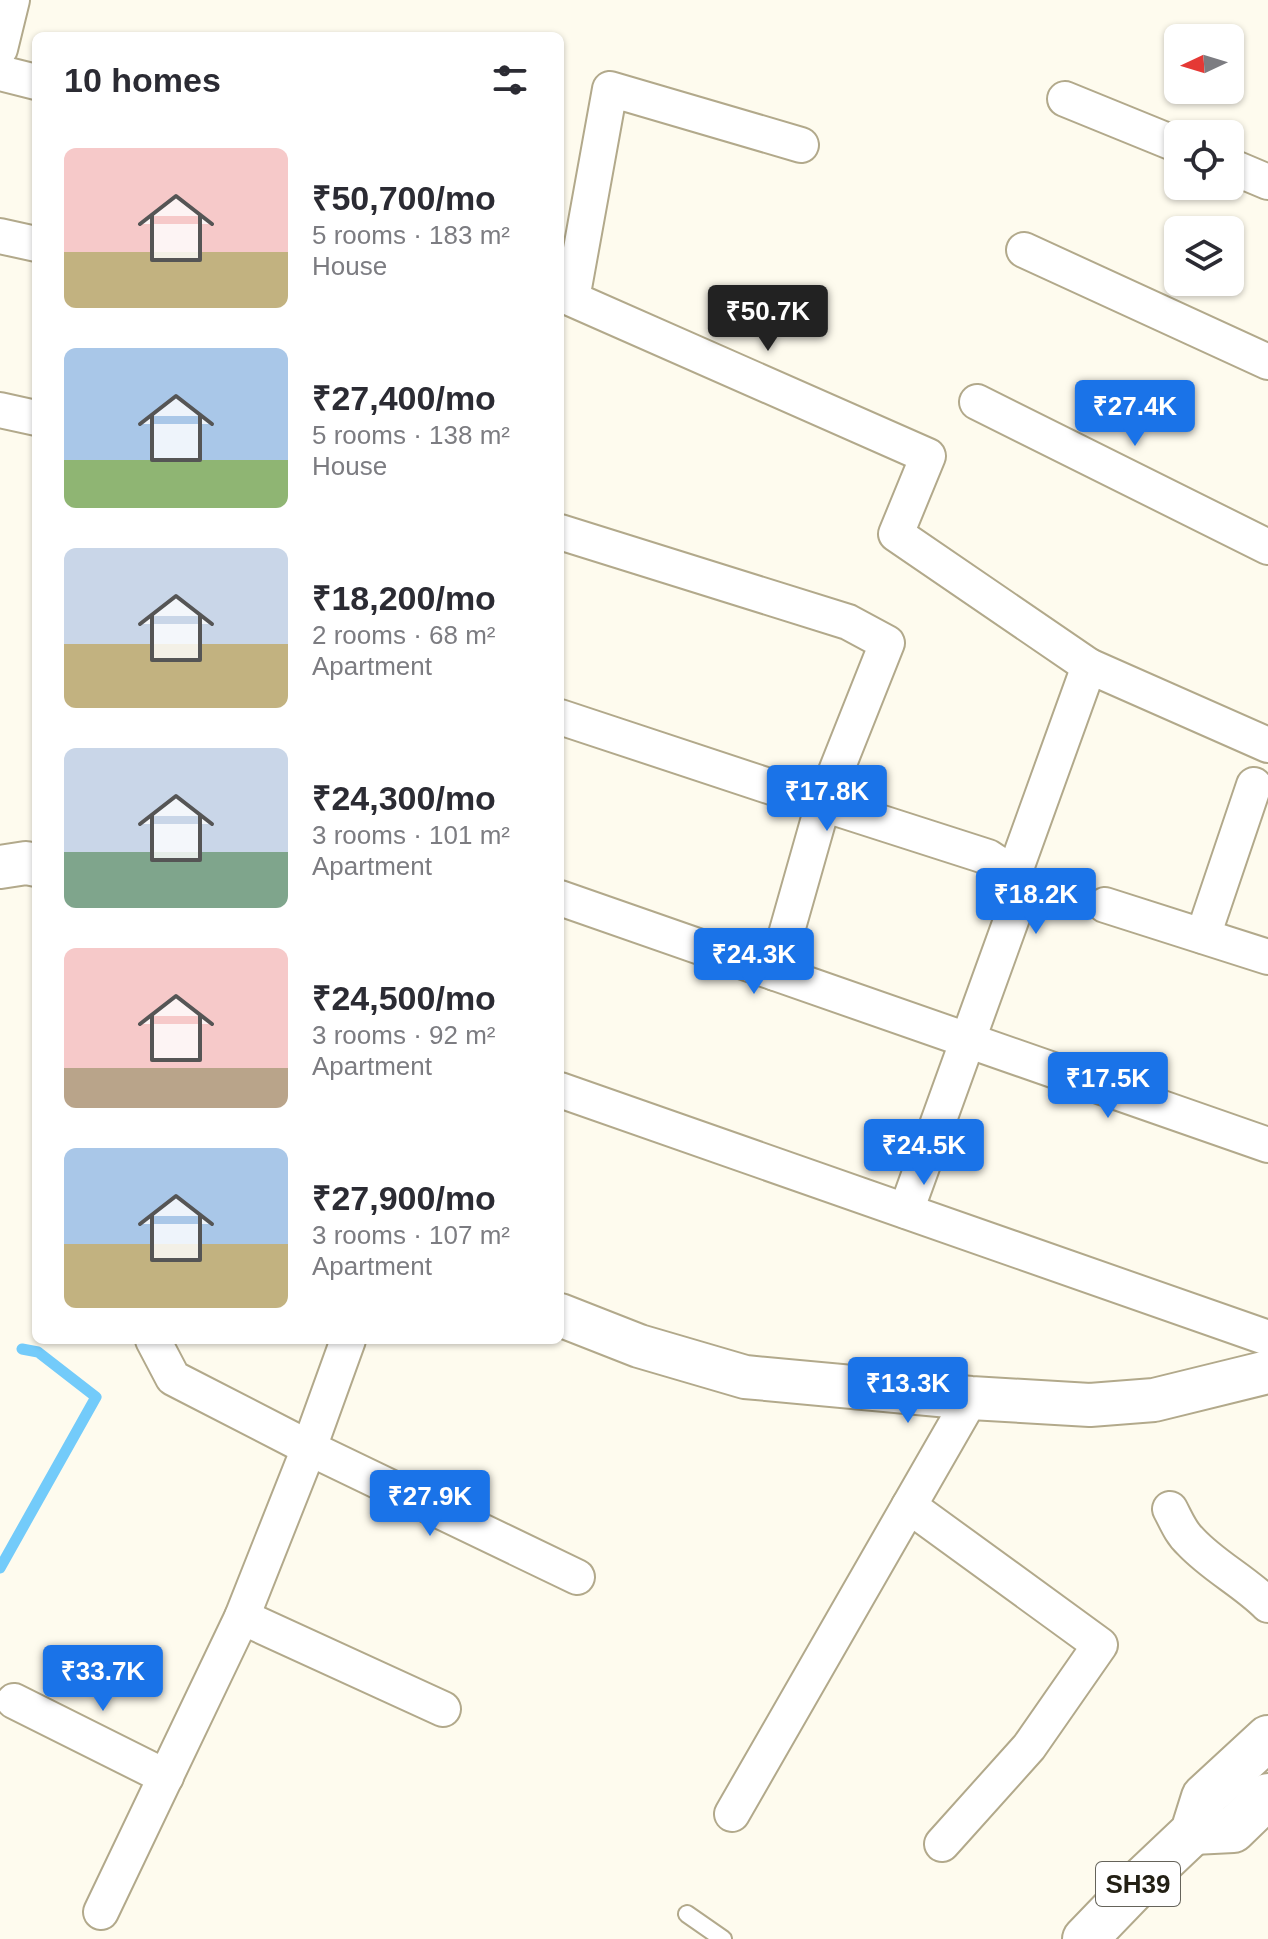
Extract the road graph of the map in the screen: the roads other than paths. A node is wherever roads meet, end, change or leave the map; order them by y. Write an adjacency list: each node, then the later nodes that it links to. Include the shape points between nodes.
1 (12, 0): 2 (street)
2 (0, 49)
3 (0, 73): 4 (street)
4 (32, 81)
5 (1065, 99): 6 (street)
6 (1164, 139)
7 (801, 145): 19 (street, via 610,89 572,299 928,456 896,534)
8 (1244, 172): 9 (street)
9 (1268, 182)
10 (0, 236): 11 (street)
11 (32, 243)
12 (1024, 250): 13 (street)
13 (1268, 362)
14 (977, 402): 18 (street)
15 (0, 410): 16 (street)
16 (32, 417)
17 (564, 533): 23 (street, via 848,622 887,643)
18 (1268, 547)
19 (1089, 666): 21 (street); 26 (street)
20 (564, 718): 23 (street)
21 (1268, 745)
22 (1254, 785): 29 (street)
23 (823, 804): 26 (street, via 988,857); 31 (street)
24 (32, 864): 25 (street)
25 (0, 867)
26 (1014, 874): 32 (street, via 1013,915)
27 (564, 899): 31 (street)
28 (1105, 905): 29 (street)
29 (1203, 936): 30 (street)
30 (1268, 957)
31 (775, 973): 32 (street)
32 (967, 1041): 34 (street); 35 (street)
33 (564, 1091): 35 (street)
34 (1268, 1145)
35 (906, 1211): 37 (street)
36 (564, 1317): 41 (street, via 639,1346 745,1377)
37 (1268, 1338)
38 (155, 1344): 42 (street, via 173,1378)
39 (347, 1344): 42 (street)
40 (1268, 1372): 41 (street, via 1154,1400 1090,1405)
41 (971, 1398): 43 (street)
42 (309, 1448): 45 (street); 47 (street)
43 (909, 1506): 53 (street); 55 (street, via 1100,1645 1029,1747)
44 (1170, 1509): 46 (street, via 1187,1539)
45 (577, 1577)
46 (1268, 1605)
47 (242, 1617): 49 (street); 51 (street)
48 (14, 1701): 51 (street)
49 (443, 1709)
50 (1268, 1738): 54 (main road, SH39, via 1204,1797)
51 (166, 1777): 56 (street)
52 (1268, 1796): 54 (main road, via 1233,1830)
53 (732, 1814)
54 (1193, 1832): 59 (main road, SH39)
55 (942, 1844)
56 (101, 1912)
57 (687, 1914): 58 (lane)
58 (723, 1939)
59 (1085, 1939)

